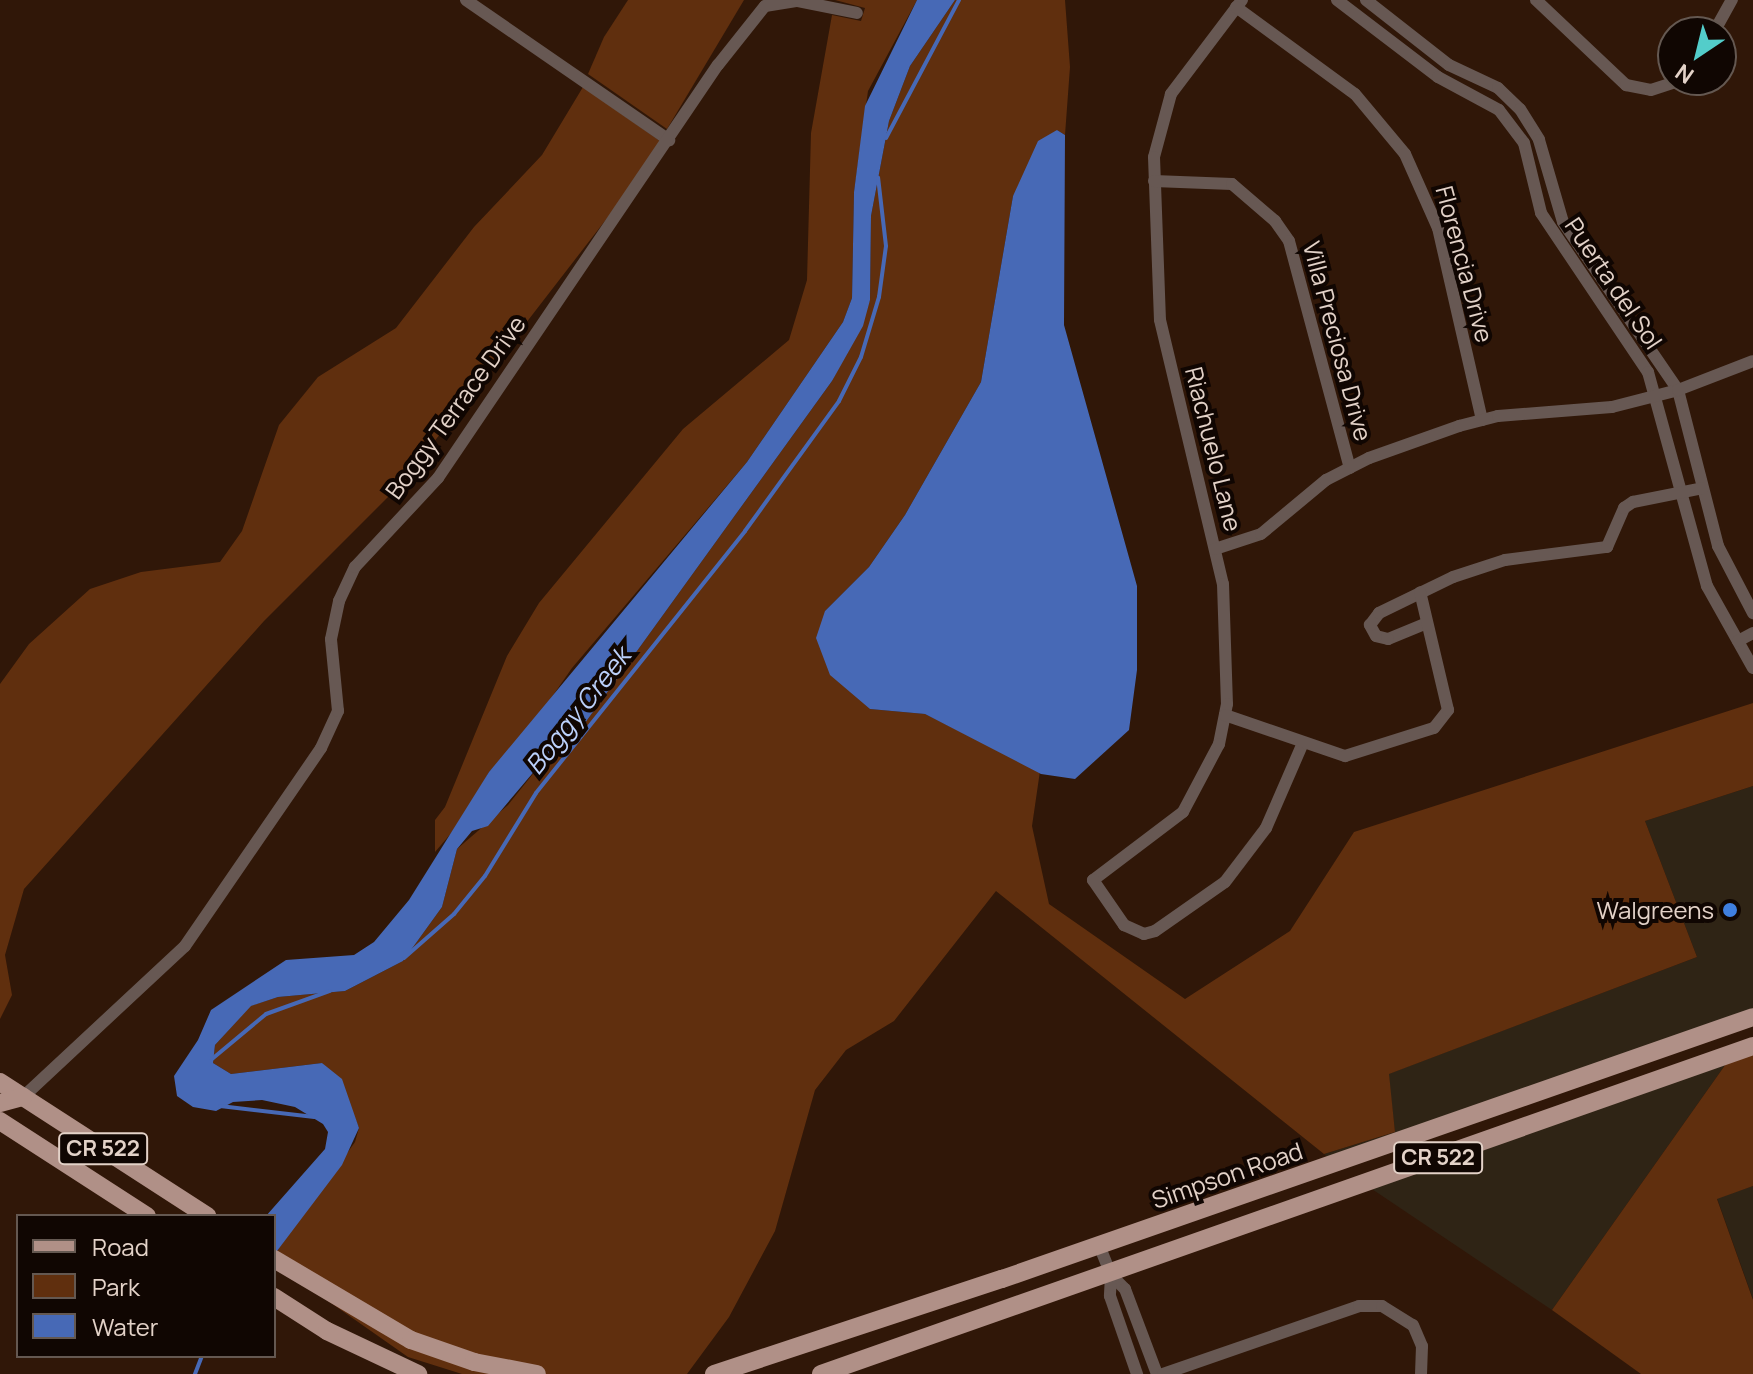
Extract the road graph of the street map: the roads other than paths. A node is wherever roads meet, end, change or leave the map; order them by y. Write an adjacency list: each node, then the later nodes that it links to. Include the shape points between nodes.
1 (466, 0): 8 (street)
2 (1337, 0): 12 (street, Puerta del Sol, via 1438,77 1499,110 1524,143 1541,213 1648,372)
3 (1366, 0): 11 (street, Puerta del Sol, via 1449,65 1498,88 1520,109 1539,140 1563,222)
4 (1536, 0): 7 (street, via 1626,85)
5 (1239, 4): 9 (street, Riachuelo Lane, via 1171,94 1159,126); 13 (street, Florencia Drive, via 1355,94 1405,154 1438,228)
6 (857, 13): 8 (street, Boggy Terrace Drive, via 798,1 765,6)
7 (1657, 88)
8 (669, 140): 29 (street, Boggy Terrace Drive, via 438,478 355,567 339,601 331,639 338,711 321,748 185,946 152,983)
9 (1154, 181): 14 (street, Villa Preciosa Drive, via 1232,184 1275,221 1289,241); 17 (street, Riachuelo Lane, via 1160,320)
10 (1753, 361): 11 (street)
11 (1678, 390): 12 (street); 15 (street, Puerta del Sol)
12 (1656, 397): 13 (street, via 1582,411); 16 (street, Puerta del Sol)
13 (1482, 420): 14 (street)
14 (1350, 468): 17 (street, via 1326,480 1261,534)
15 (1703, 488): 16 (street); 19 (street, Puerta del Sol, via 1718,546)
16 (1682, 491): 18 (street, via 1653,495 1624,508 1607,547 1505,560); 22 (street, Puerta del Sol, via 1707,586)
17 (1215, 549): 24 (street, Riachuelo Lane, via 1228,631)
18 (1420, 592): 20 (street); 20 (street, via 1379,613 1370,625 1376,636 1388,639)
19 (1753, 613)
20 (1427, 623): 25 (street, via 1448,710 1442,721 1362,754 1345,756)
21 (1753, 633): 22 (street)
22 (1738, 641): 23 (street, Puerta del Sol)
23 (1753, 668)
24 (1225, 715): 25 (street); 25 (street, Riachuelo Lane, via 1219,744 1183,812 1093,880 1132,932 1155,931 1205,898 1245,858 1286,791)
25 (1303, 743)
26 (1753, 1017): 32 (main road, Simpson Road / CR 522)
27 (1753, 1046): 33 (main road, CR 522)
28 (0, 1082): 29 (main road, CR 522)
29 (23, 1097): 30 (main road); 35 (main road, CR 522)
30 (0, 1103)
31 (0, 1121): 34 (main road, CR 522)
32 (1417, 1135): 33 (main road, via 1412,1152 1396,1166); 36 (main road, Simpson Road / CR 522)
33 (1323, 1196): 38 (main road, CR 522)
34 (144, 1214)
35 (204, 1214)
36 (1099, 1245): 38 (street); 42 (main road, Simpson Road / CR 522)
37 (276, 1260): 41 (main road, via 359,1314 441,1352)
38 (1110, 1272): 43 (main road, CR 522); 44 (street, via 1110,1296); 45 (street, via 1125,1289)
39 (276, 1298): 40 (main road)
40 (418, 1374)
41 (537, 1374)
42 (714, 1374)
43 (821, 1374)
44 (1137, 1374)
45 (1160, 1374): 46 (street, via 1359,1306 1382,1306 1413,1325 1422,1346)
46 (1421, 1374)

